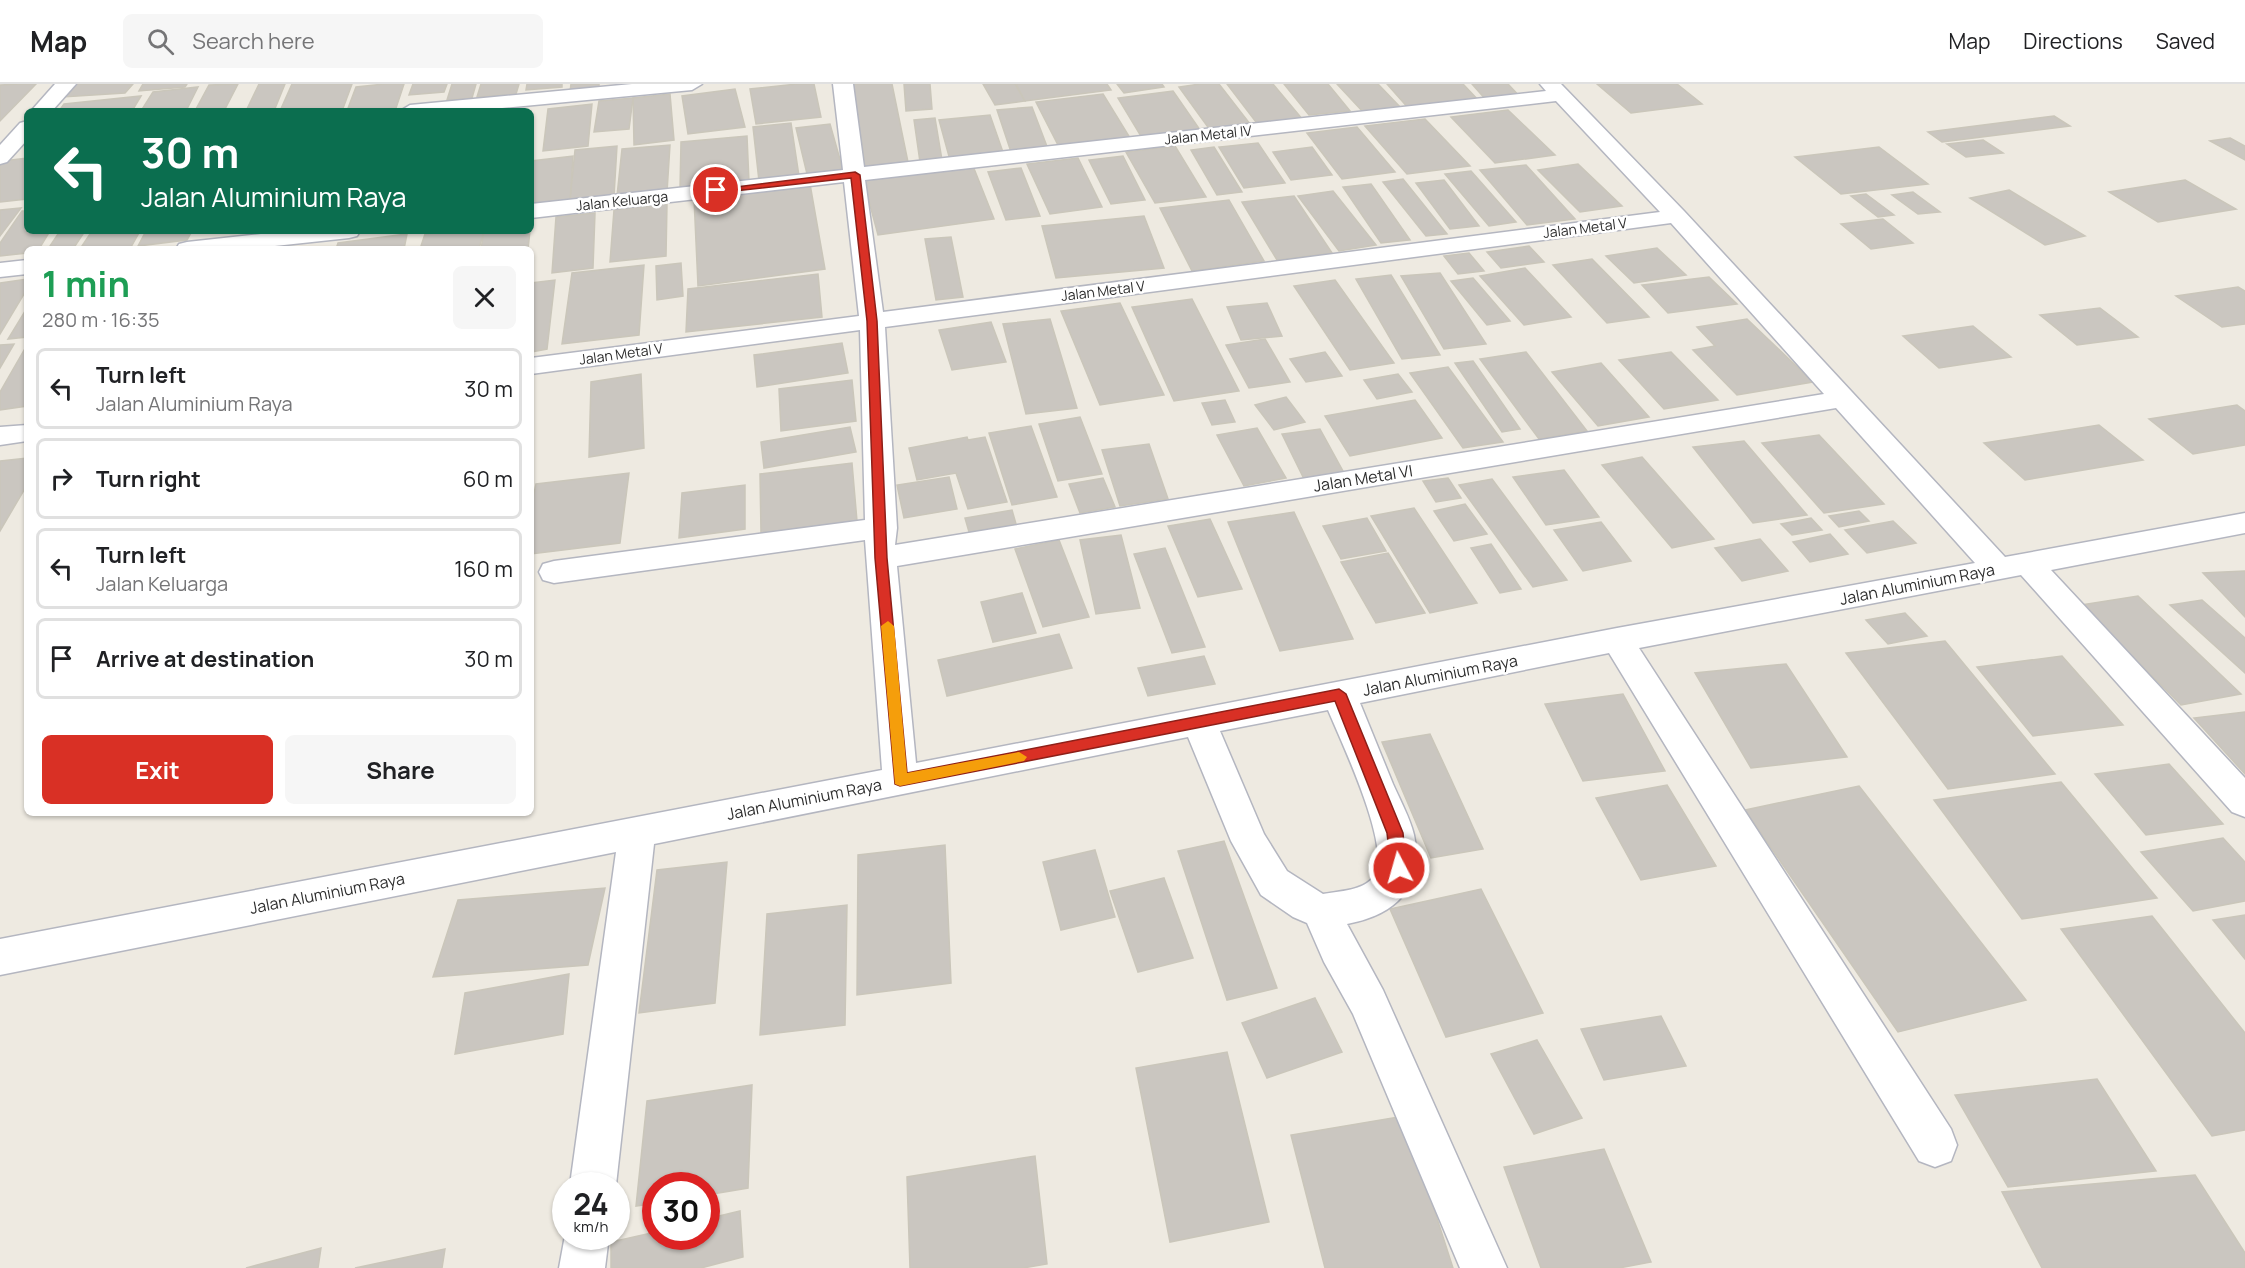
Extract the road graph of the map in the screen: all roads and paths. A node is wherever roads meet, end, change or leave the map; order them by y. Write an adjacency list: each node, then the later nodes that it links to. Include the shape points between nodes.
1 (66, 84): 5 (street)
2 (692, 84): 6 (street)
3 (843, 84): 9 (street)
4 (1556, 90): 9 (street, Jalan Metal IV); 11 (street)
5 (44, 108)
6 (441, 108)
7 (24, 132): 8 (street)
8 (12, 152)
9 (855, 175): 10 (street, Jalan Keluarga); 16 (street)
10 (534, 211)
11 (1676, 216): 16 (street, Jalan Metal V); 18 (street)
12 (322, 234): 13 (street)
13 (214, 246)
14 (24, 267): 15 (street)
15 (0, 270)
16 (872, 321): 17 (street, Jalan Metal V); 22 (street)
17 (534, 366)
18 (1844, 399): 23 (street, Jalan Metal VI); 24 (street)
19 (24, 433): 20 (street)
20 (0, 436)
21 (2245, 523): 24 (street, Jalan Aluminium Raya)
22 (882, 528): 23 (street); 25 (street)
23 (881, 558): 29 (street)
24 (2013, 566): 26 (street, Jalan Aluminium Raya); 30 (street)
25 (554, 572)
26 (1617, 640): 27 (street, Jalan Aluminium Raya); 34 (street)
27 (1339, 694): 28 (street, Jalan Aluminium Raya); 32 (street, via 1395,833 1400,860 1392,883 1383,893 1358,905)
28 (1199, 722): 29 (street, Jalan Aluminium Raya); 32 (street, via 1249,841 1274,883 1300,902)
29 (900, 780): 31 (street, Jalan Aluminium Raya)
30 (2245, 802)
31 (637, 832): 33 (street, Jalan Aluminium Raya); 35 (street)
32 (1322, 911): 38 (street, via 1338,949 1369,1003)
33 (0, 957)
34 (1935, 1145)
35 (595, 1172)
36 (584, 1250): 37 (street)
37 (582, 1268)
38 (1484, 1268)

